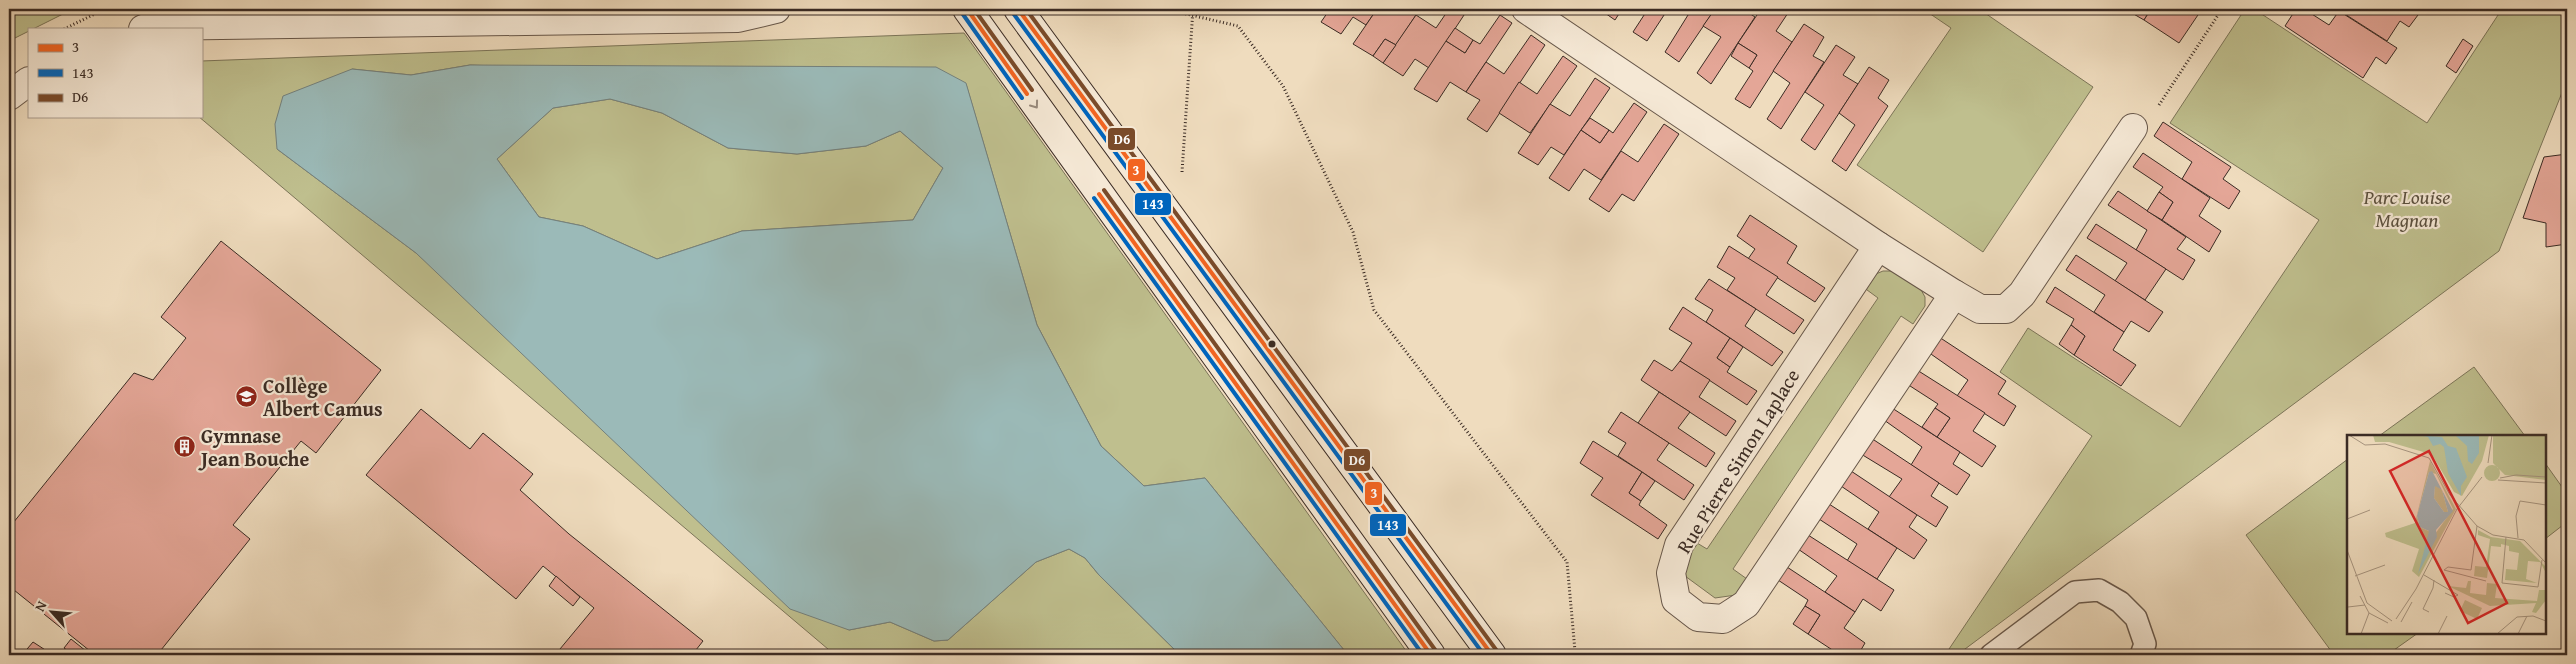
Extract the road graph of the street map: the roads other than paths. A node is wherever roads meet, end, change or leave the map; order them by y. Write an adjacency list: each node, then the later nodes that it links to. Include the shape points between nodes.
1 (776, 9): 5 (street, via 738,18)
2 (967, 9): 11 (street, one-way to 11)
3 (1018, 9): 12 (street)
4 (1526, 9): 9 (street)
5 (145, 28)
6 (28, 82): 7 (street)
7 (9, 96)
8 (2133, 128): 10 (street, via 2022,294 2006,309 1980,309)
9 (1878, 246): 10 (street); 10 (street, Rue Pierre Simon Laplace, via 1679,545 1671,573 1676,600 1698,617 1722,619 1746,604)
10 (1954, 294)
11 (1431, 655)
12 (1492, 655)
13 (1991, 655): 14 (lane, via 2076,592 2099,590 2120,602 2136,618 2145,644)
14 (2140, 655)

